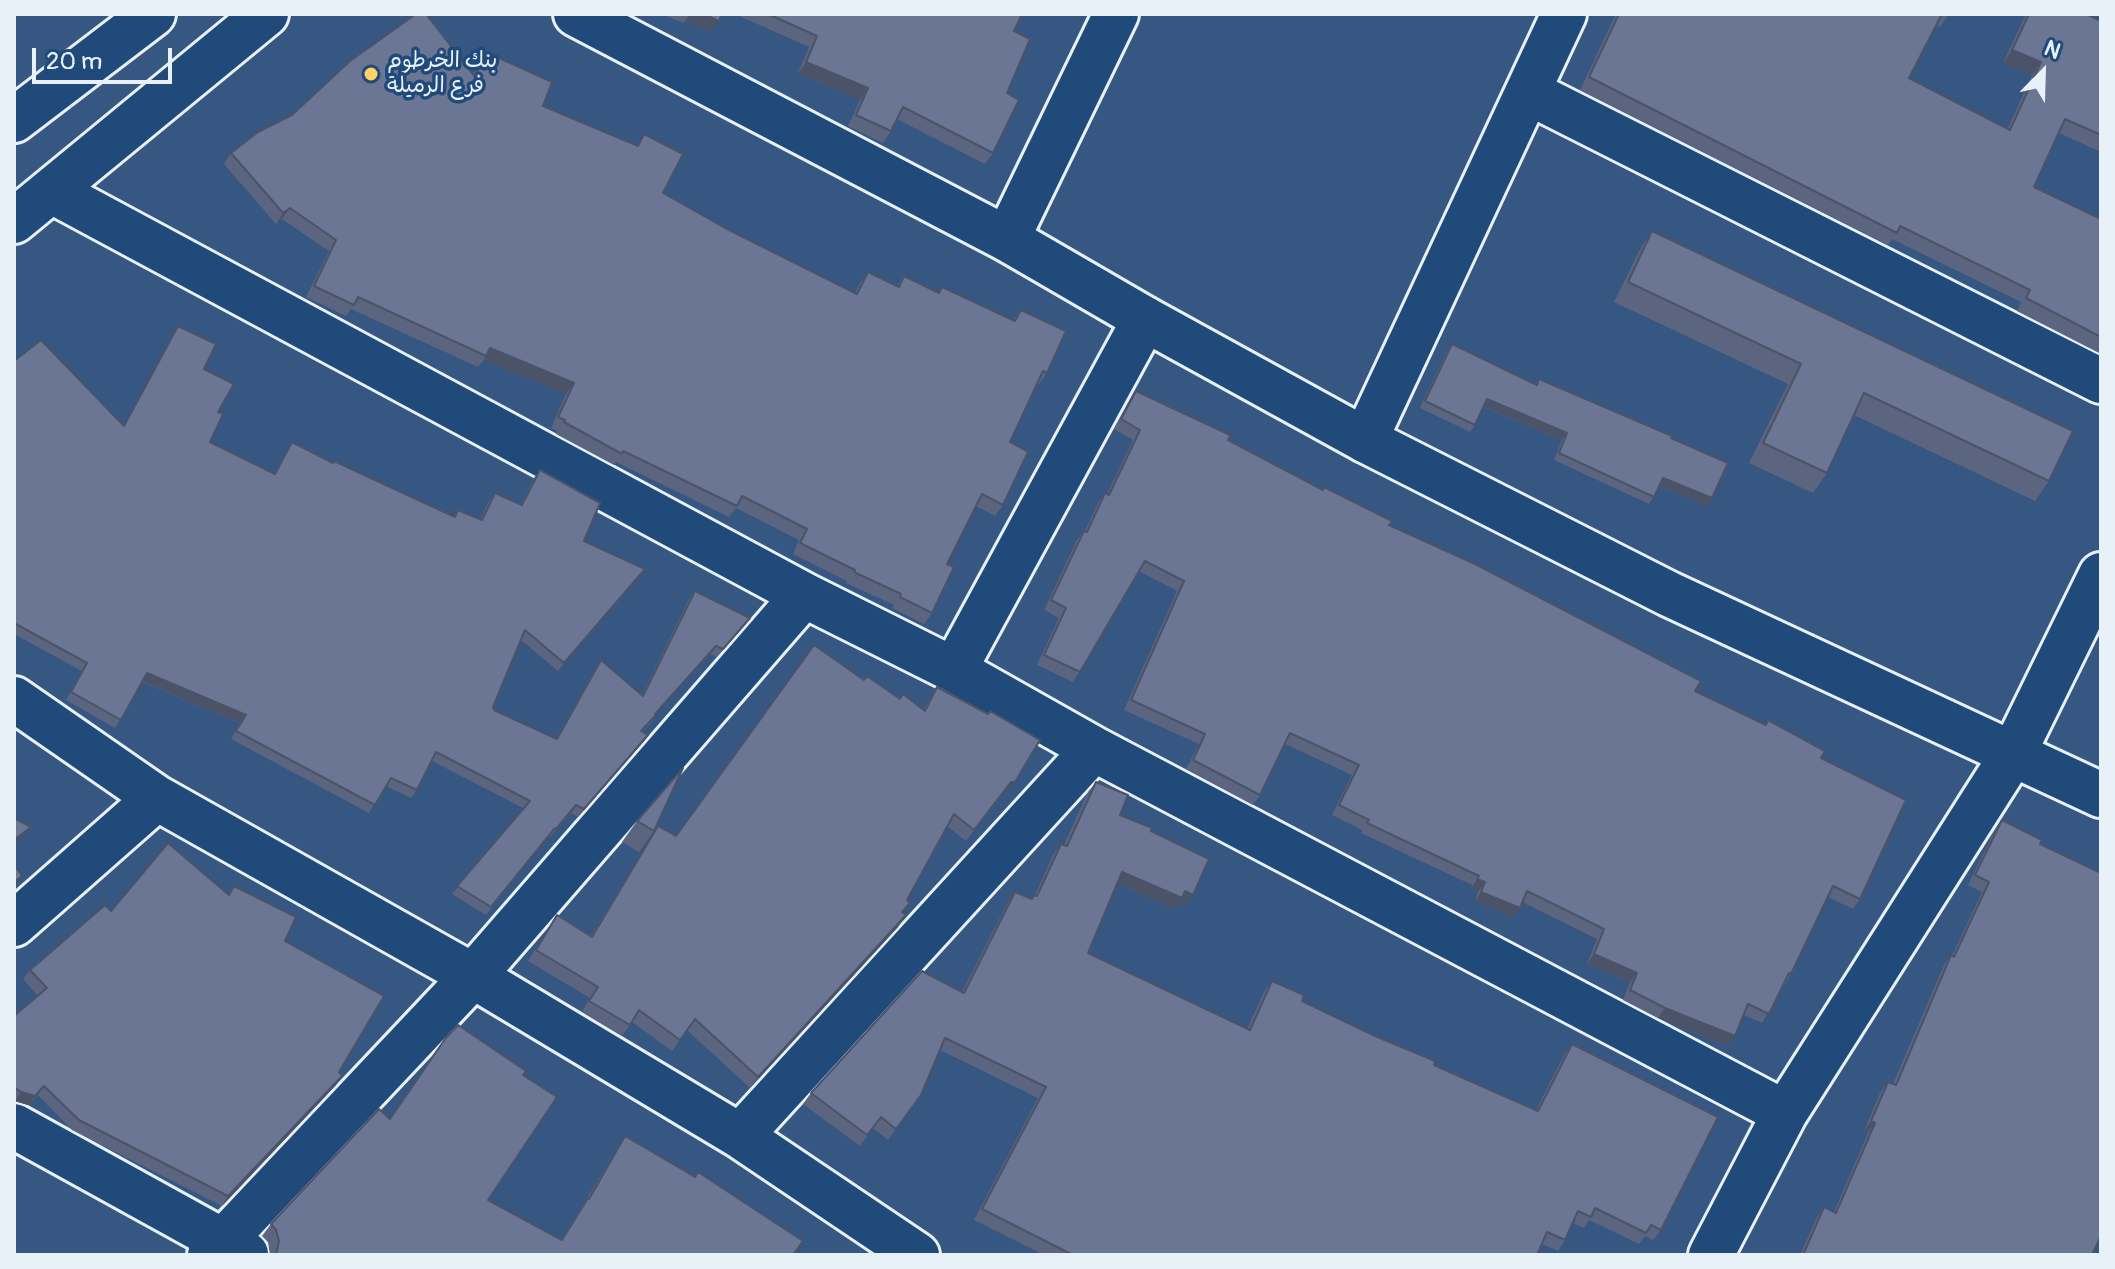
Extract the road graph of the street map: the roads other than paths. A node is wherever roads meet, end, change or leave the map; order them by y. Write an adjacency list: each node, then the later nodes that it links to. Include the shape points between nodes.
1 (153, 14): 7 (street)
2 (266, 14): 8 (street)
3 (576, 14): 10 (street)
4 (1116, 14): 10 (street)
5 (1564, 14): 6 (street)
6 (1528, 92): 12 (street); 13 (street)
7 (14, 120)
8 (52, 191): 9 (street); 15 (street)
9 (14, 221)
10 (1007, 239): 11 (street)
11 (1145, 319): 13 (street); 16 (street)
12 (2101, 381)
13 (1365, 440): 19 (street, via 1669,594)
14 (2101, 575): 19 (street)
15 (804, 595): 16 (street); 23 (street)
16 (954, 670): 18 (street)
17 (14, 699): 21 (street)
18 (1094, 749): 24 (street); 26 (street)
19 (2013, 754): 20 (street); 24 (street)
20 (2101, 795)
21 (157, 798): 22 (street); 23 (street)
22 (14, 924)
23 (473, 976): 26 (street); 27 (street)
24 (1785, 1113): 29 (street)
25 (14, 1126): 27 (street)
26 (740, 1136): 28 (street)
27 (226, 1250)
28 (917, 1255)
29 (1711, 1255)

